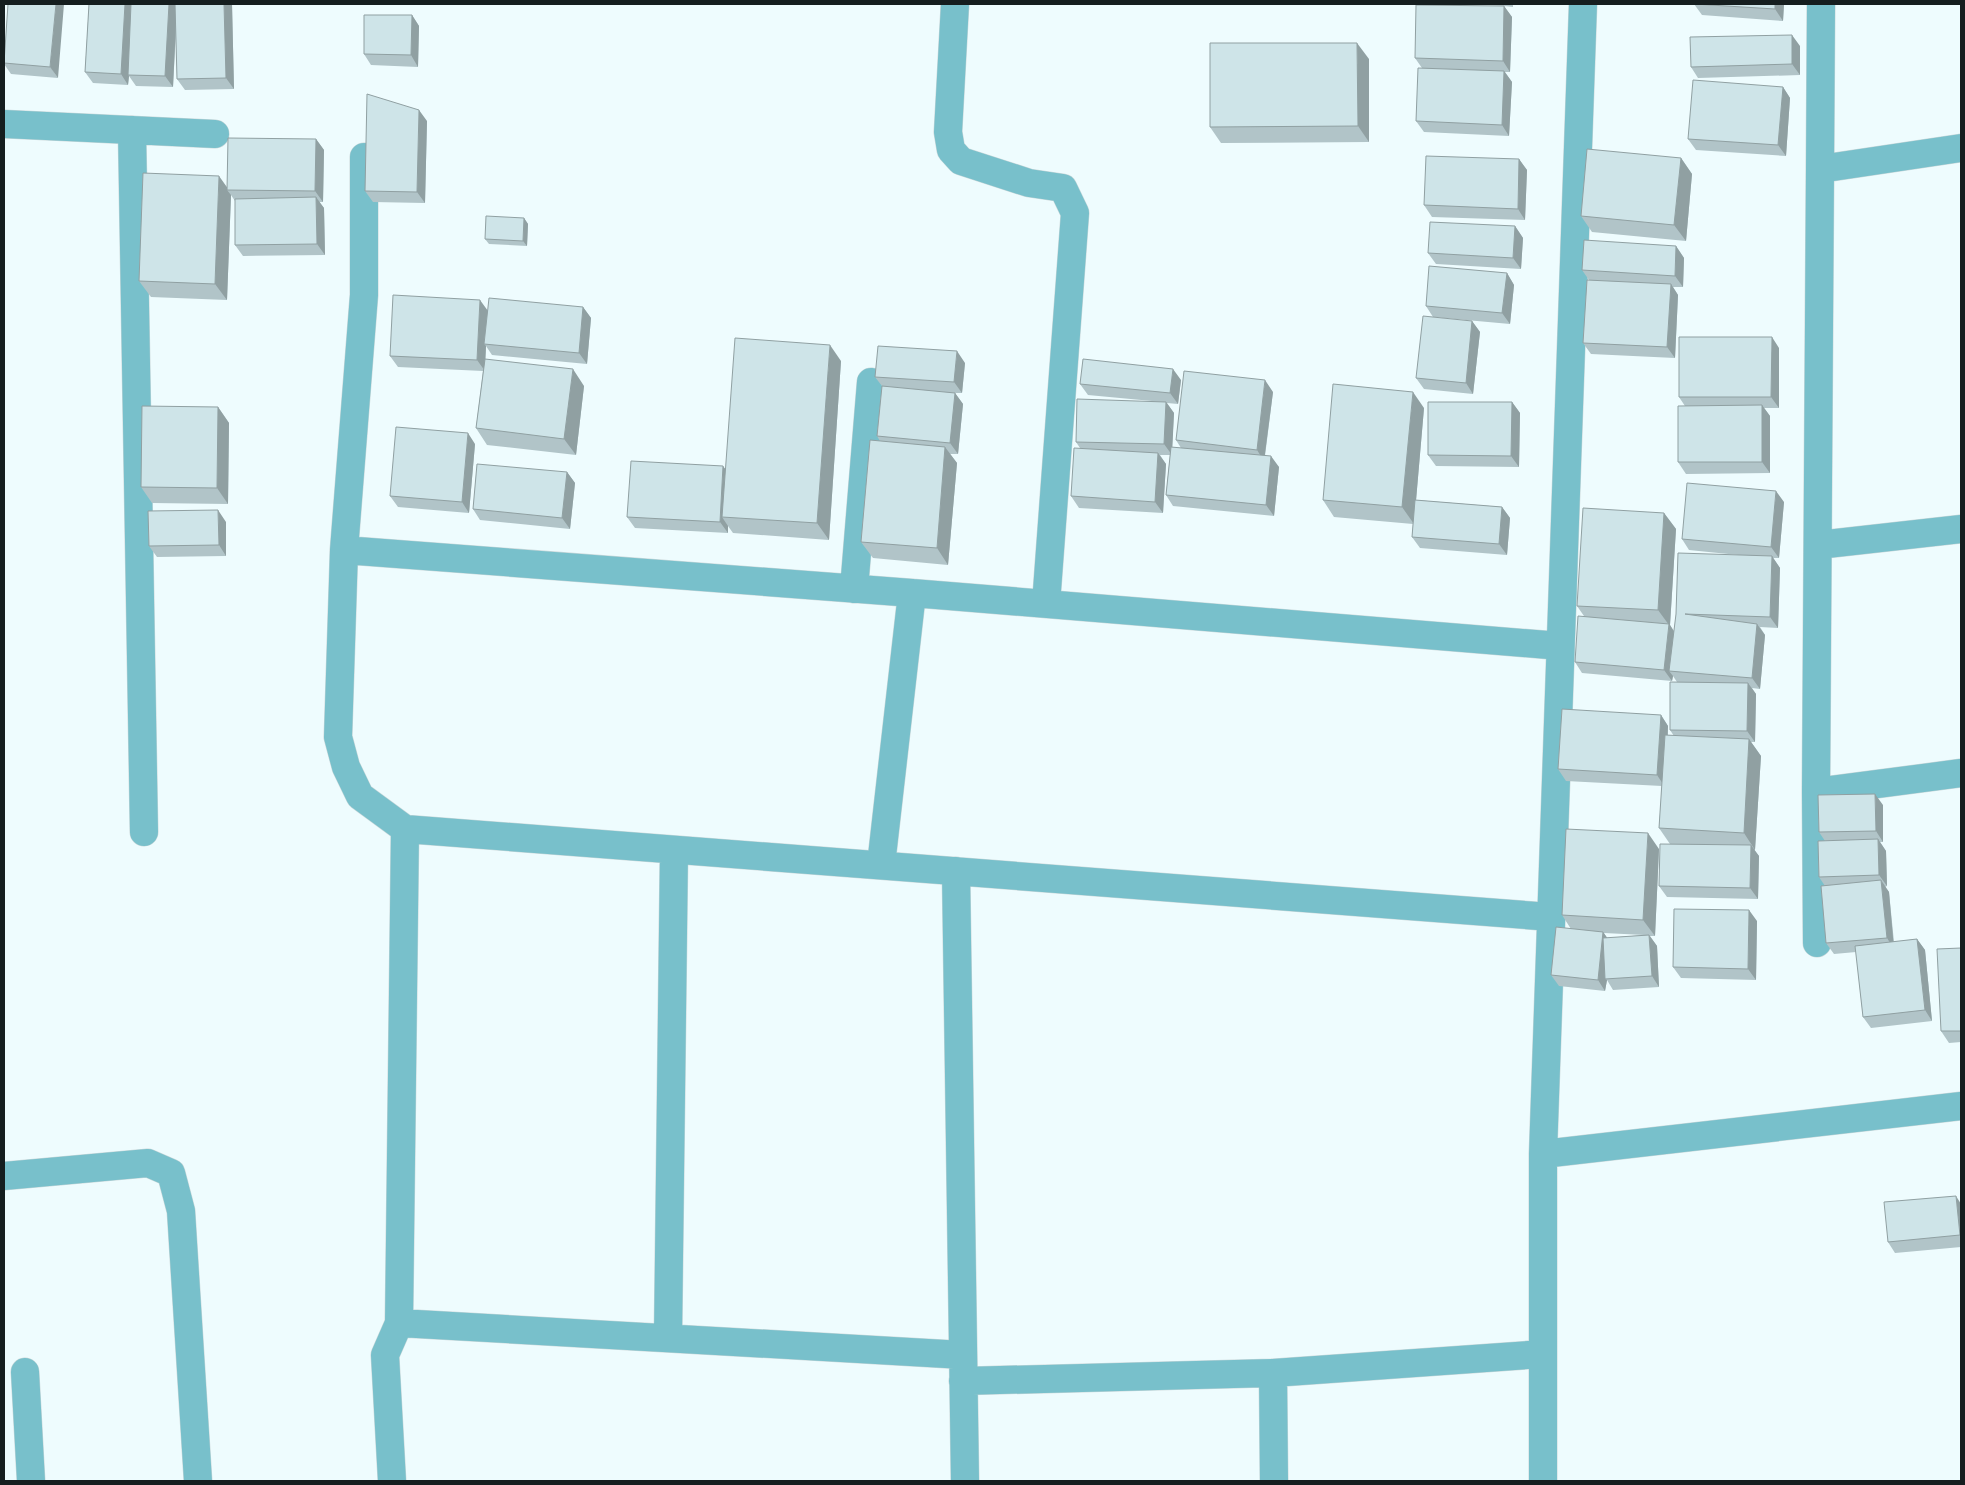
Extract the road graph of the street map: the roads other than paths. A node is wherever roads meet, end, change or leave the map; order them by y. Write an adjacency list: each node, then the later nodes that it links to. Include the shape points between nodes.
1 (956, 4): 16 (street, via 948,132 951,150 961,161 1029,183 1063,188 1075,213)
2 (1583, 4): 17 (street)
3 (1821, 4): 9 (street)
4 (4, 124): 5 (street)
5 (132, 130): 6 (street); 21 (street)
6 (215, 134)
7 (1961, 148): 9 (street)
8 (364, 157): 13 (street, via 364,295)
9 (1820, 169): 12 (street)
10 (871, 382): 14 (street)
11 (1961, 530): 12 (street)
12 (1818, 545): 19 (street)
13 (344, 550): 14 (street); 20 (street, via 338,736 346,767 360,796)
14 (854, 589): 15 (street)
15 (912, 593): 16 (street); 23 (street)
16 (1046, 604): 17 (street)
17 (1560, 646): 25 (street)
18 (1961, 773): 19 (street)
19 (1816, 792): 26 (street)
20 (405, 829): 22 (street); 30 (street)
21 (144, 832)
22 (674, 850): 23 (street); 31 (street)
23 (881, 865): 24 (street)
24 (956, 871): 25 (street); 33 (street)
25 (1551, 917): 28 (street)
26 (1817, 944)
27 (1961, 1106): 28 (street)
28 (1543, 1154): 32 (street)
29 (4, 1176): 37 (street, via 148,1163 171,1173 181,1212)
30 (399, 1323): 31 (street); 38 (street, via 385,1355)
31 (668, 1338): 33 (street)
32 (1543, 1354): 35 (street); 41 (street)
33 (963, 1368): 35 (street); 39 (street)
34 (24, 1372): 36 (street)
35 (1273, 1373): 40 (street)
36 (30, 1481)
37 (198, 1481)
38 (392, 1481)
39 (965, 1481)
40 (1274, 1481)
41 (1544, 1481)

